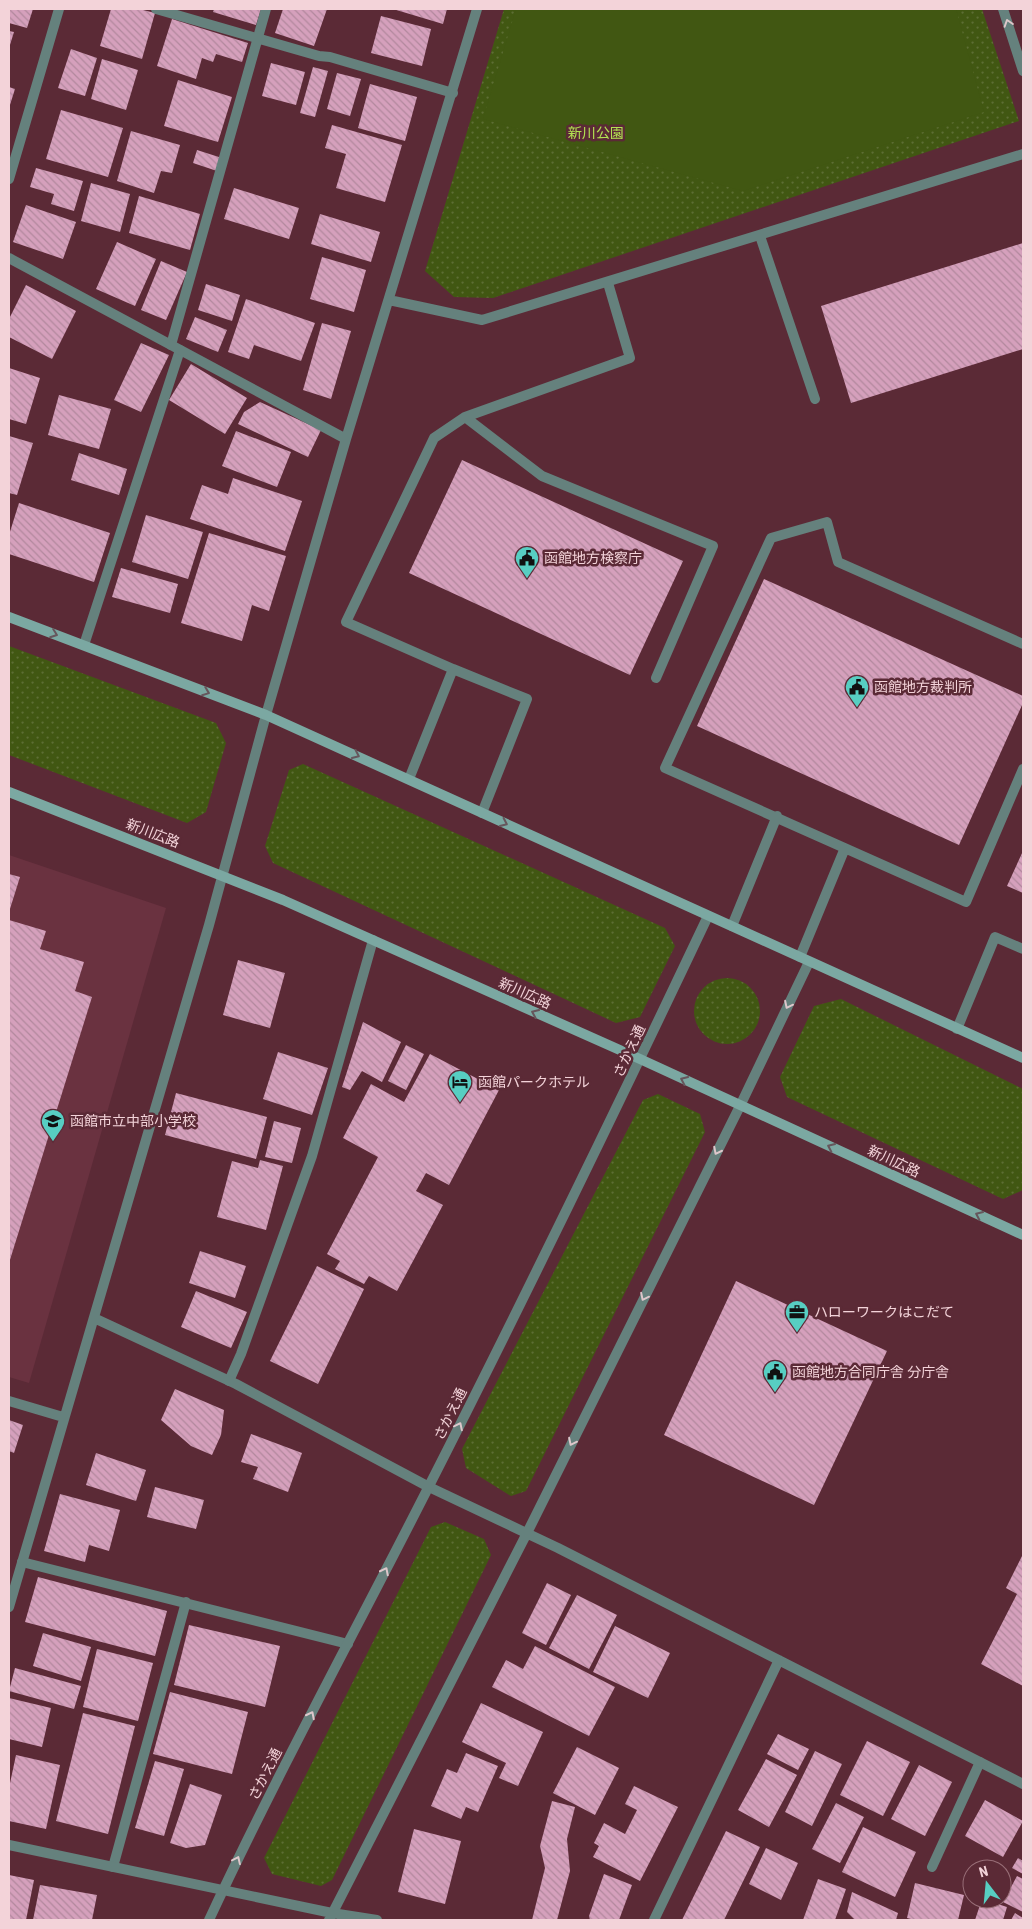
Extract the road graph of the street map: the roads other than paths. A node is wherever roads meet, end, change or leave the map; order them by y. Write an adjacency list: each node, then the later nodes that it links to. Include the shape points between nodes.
1 (59, 9): 10 (street)
2 (156, 9): 6 (street)
3 (266, 9): 6 (street)
4 (477, 9): 8 (street)
5 (1003, 9): 7 (street, one-way to 5)
6 (258, 38): 8 (street); 15 (street)
7 (1023, 72)
8 (453, 93): 14 (street)
9 (1023, 154): 11 (street)
10 (9, 179)
11 (760, 236): 13 (street); 16 (street)
12 (9, 258): 15 (street)
13 (608, 283): 14 (street, via 482,320); 17 (street, via 630,358)
14 (389, 300): 18 (street)
15 (175, 348): 18 (street); 21 (street)
16 (815, 400)
17 (465, 417): 22 (street, via 434,438 346,622); 23 (street, via 542,476 713,546)
18 (346, 439): 24 (street)
19 (9, 617): 21 (street, one-way to 21)
20 (1023, 644): 29 (street, via 838,562 827,522 771,538 665,768)
21 (84, 645): 24 (street, one-way to 24)
22 (453, 669): 26 (street); 28 (street, via 527,699)
23 (656, 678)
24 (266, 714): 26 (street, one-way to 26); 31 (street)
25 (1023, 769): 30 (street, via 966,902)
26 (408, 779): 28 (street)
27 (9, 792): 31 (street, 新川広路)
28 (482, 813): 32 (street, one-way to 32)
29 (777, 816): 30 (street); 33 (street)
30 (845, 848): 36 (street)
31 (222, 875): 34 (street, 新川広路); 42 (street)
32 (708, 916): 33 (street); 39 (street, さかえ通)
33 (732, 926): 36 (street)
34 (373, 940): 39 (street, 新川広路, one-way to 34); 43 (street, via 312,1156)
35 (1023, 949): 37 (street, via 995,937)
36 (805, 959): 37 (street); 40 (street, one-way to 40)
37 (957, 1029): 38 (street)
38 (1023, 1058)
39 (640, 1059): 40 (street, 新川広路, one-way to 39); 46 (street, さかえ通, one-way to 39)
40 (740, 1106): 41 (street, 新川広路, one-way to 40); 47 (street, one-way to 47)
41 (1023, 1236)
42 (94, 1318): 43 (street); 45 (street)
43 (229, 1381): 46 (street)
44 (9, 1401): 45 (street)
45 (63, 1417): 48 (street)
46 (429, 1487): 47 (street); 51 (street, さかえ通, one-way to 46)
47 (527, 1533): 52 (street); 59 (street)
48 (22, 1562): 49 (street); 50 (street)
49 (10, 1601)
50 (186, 1602): 51 (street); 57 (street)
51 (348, 1644): 58 (street, さかえ通, one-way to 51)
52 (779, 1660): 53 (street); 62 (street)
53 (980, 1762): 54 (street); 56 (street)
54 (1023, 1784)
55 (9, 1845): 57 (street)
56 (932, 1866)
57 (113, 1867): 58 (street)
58 (224, 1889): 59 (street); 60 (street, さかえ通)
59 (331, 1917): 61 (street)
60 (209, 1920)
61 (376, 1920)
62 (654, 1920)

